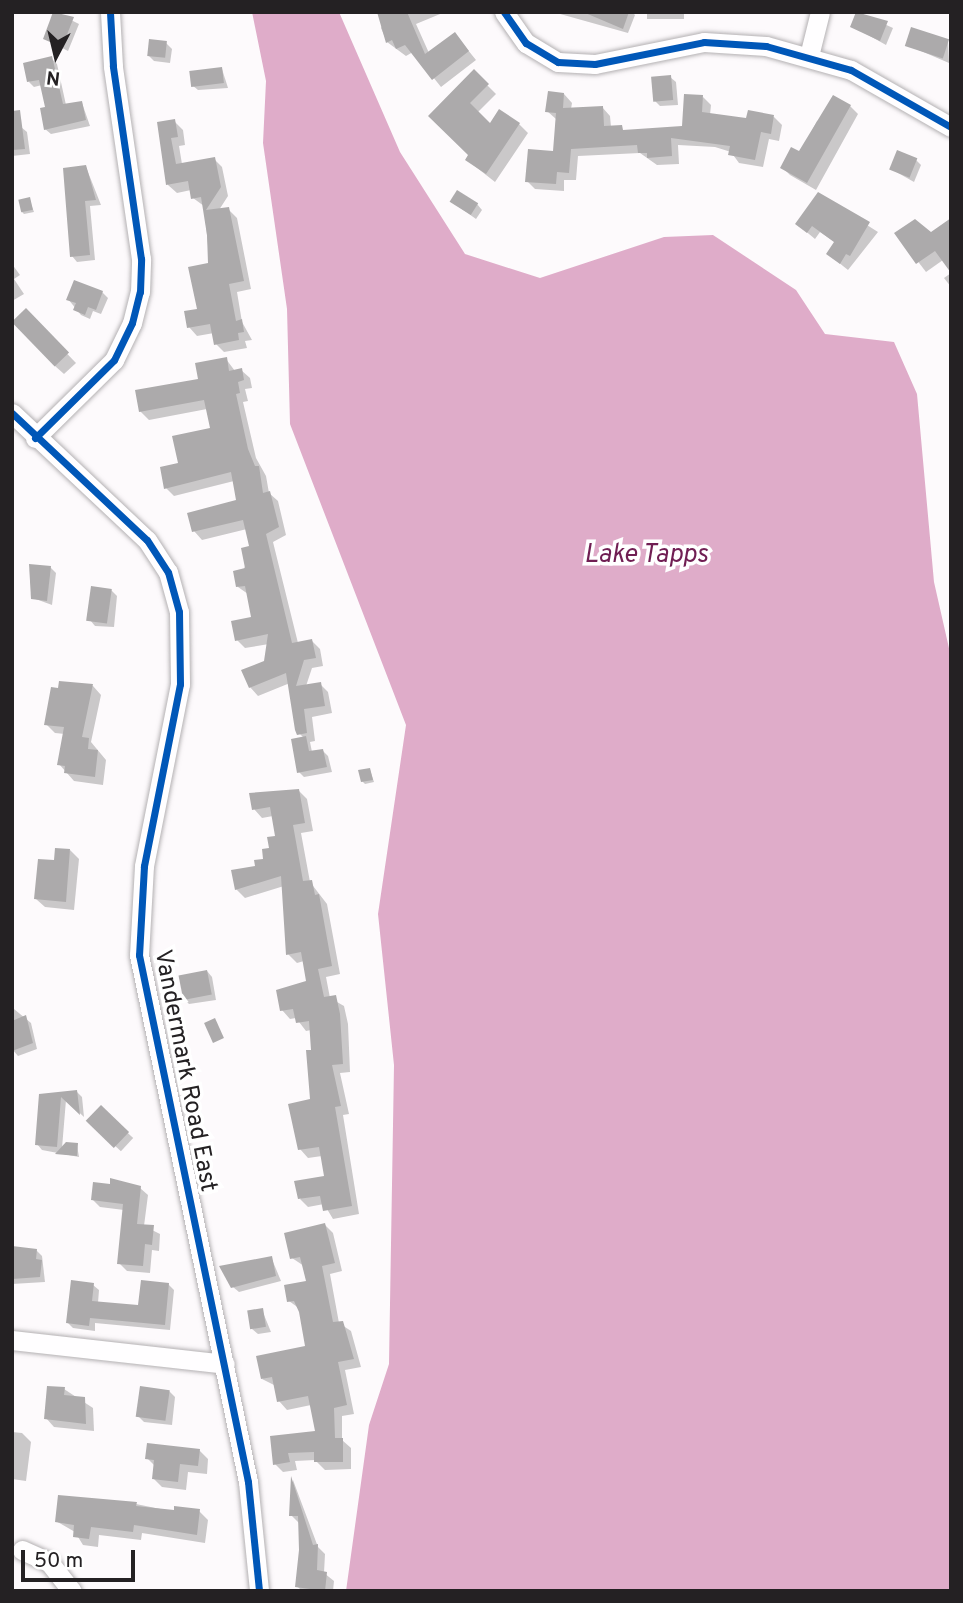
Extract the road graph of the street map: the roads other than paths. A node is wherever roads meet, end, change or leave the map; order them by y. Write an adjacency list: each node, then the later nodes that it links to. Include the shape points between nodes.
1 (110, 12): 7 (street, via 113,66 141,259 140,292 132,323 114,360)
2 (504, 12): 4 (street, via 537,52 578,66 704,41 746,43)
3 (820, 12): 4 (street)
4 (809, 56): 5 (street, via 879,84)
5 (951, 127)
6 (12, 413): 7 (street, Vandermark Road East)
7 (34, 438): 9 (street, Vandermark Road East, via 147,540 168,572 179,612 180,684 144,866 139,955)
8 (12, 1340): 9 (street)
9 (225, 1364): 12 (street, Vandermark Road East, via 255,1524)
10 (22, 1550): 11 (street, via 49,1562)
11 (72, 1591)
12 (259, 1591)

